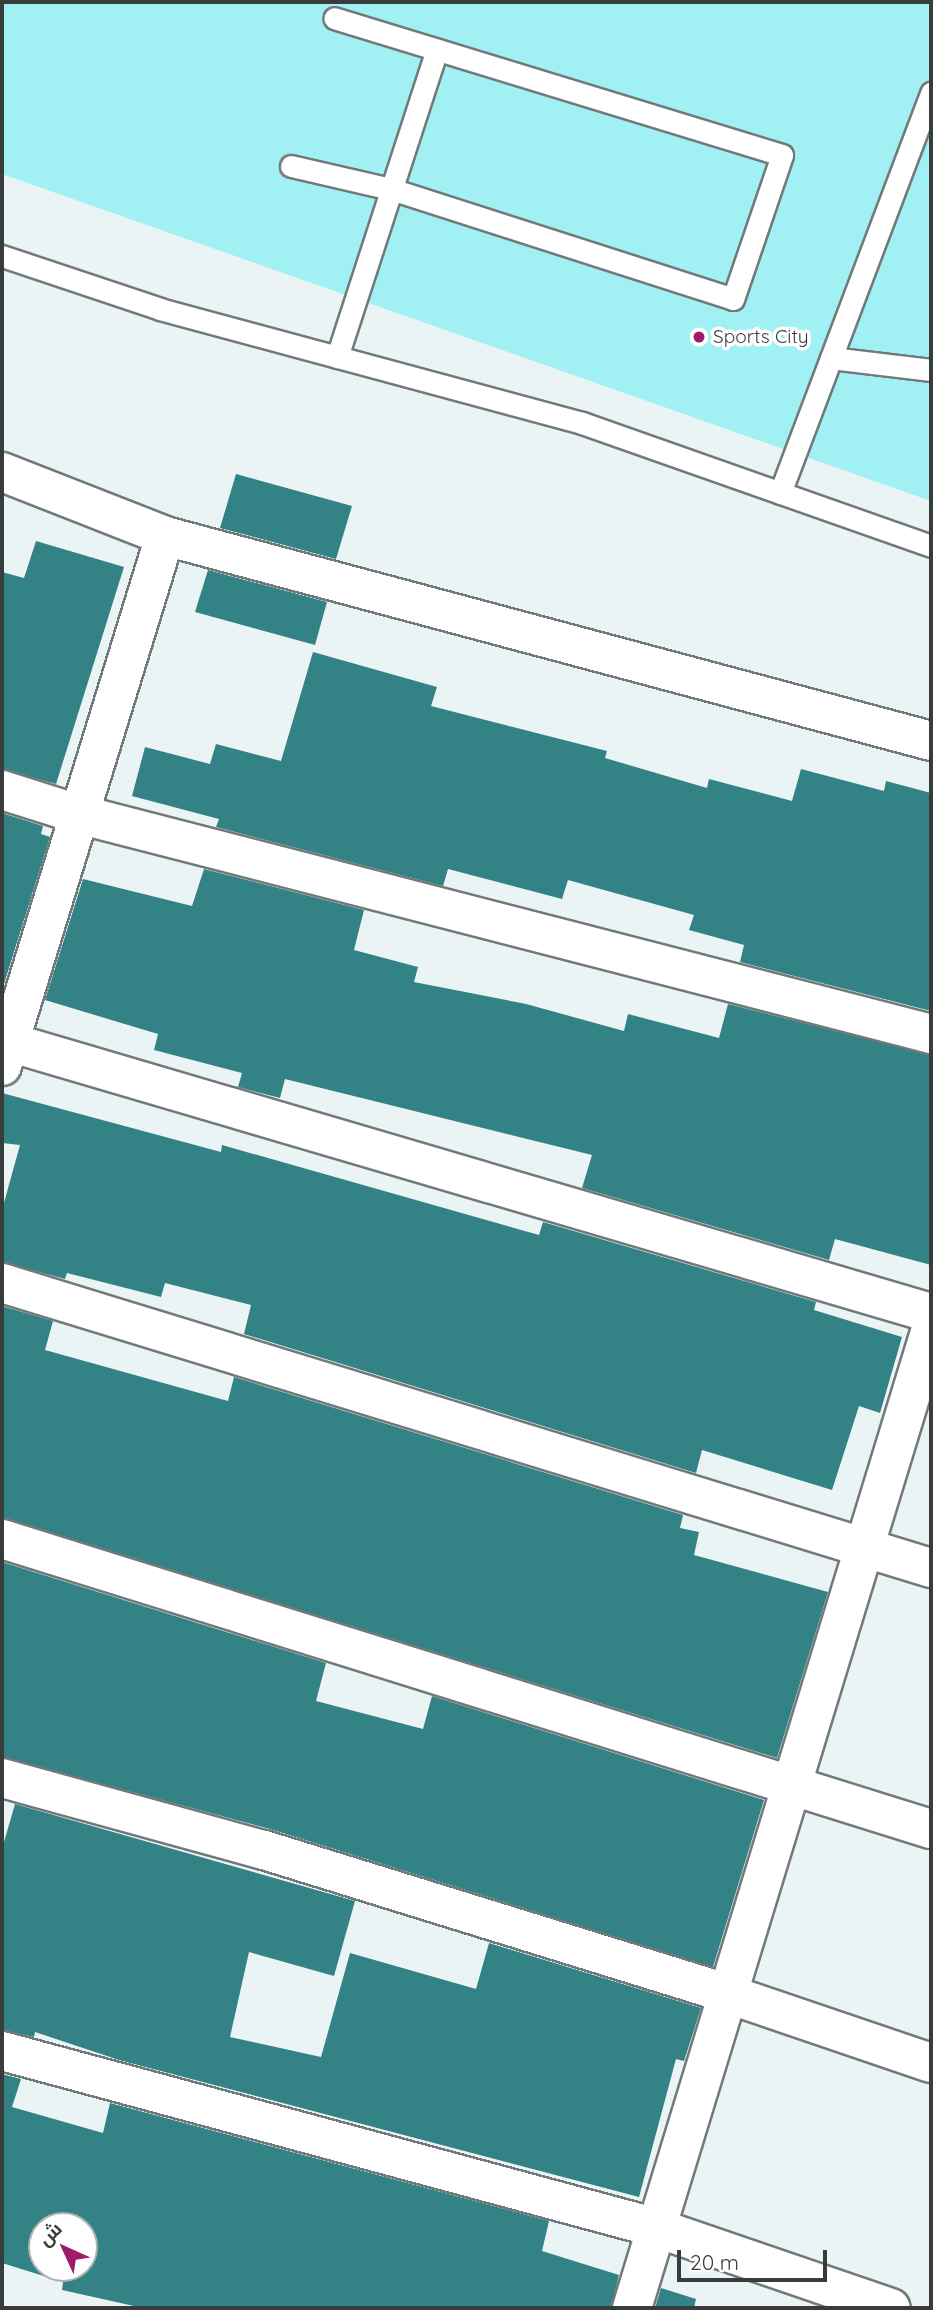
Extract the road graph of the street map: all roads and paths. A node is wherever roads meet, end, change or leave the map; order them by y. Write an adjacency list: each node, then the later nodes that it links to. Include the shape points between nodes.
1 (334, 18): 2 (lane)
2 (436, 50): 5 (lane); 5 (lane, via 782,155 733,299)
3 (931, 93): 8 (lane)
4 (291, 166): 5 (lane)
5 (391, 189): 7 (lane)
6 (2, 256): 7 (lane, via 160,309)
7 (337, 357): 11 (lane, via 582,423)
8 (831, 358): 9 (lane); 11 (lane)
9 (931, 370)
10 (2, 472): 12 (street)
11 (780, 493): 13 (lane)
12 (165, 536): 14 (street); 16 (street)
13 (931, 546)
14 (931, 741)
15 (2, 790): 16 (street)
16 (78, 814): 17 (street); 18 (street)
17 (931, 1034)
18 (4, 1050): 20 (street)
19 (2, 1283): 23 (street)
20 (931, 1313)
21 (931, 1329): 23 (street)
22 (2, 1539): 26 (street)
23 (864, 1546): 24 (street); 26 (street)
24 (931, 1568)
25 (2, 1778): 28 (street, via 264,1850)
26 (790, 1783): 27 (street); 28 (street)
27 (931, 1829)
28 (728, 1994): 30 (street); 31 (street)
29 (2, 2051): 31 (street)
30 (931, 2063)
31 (657, 2228): 32 (street); 33 (street)
32 (632, 2308)
33 (891, 2308)

